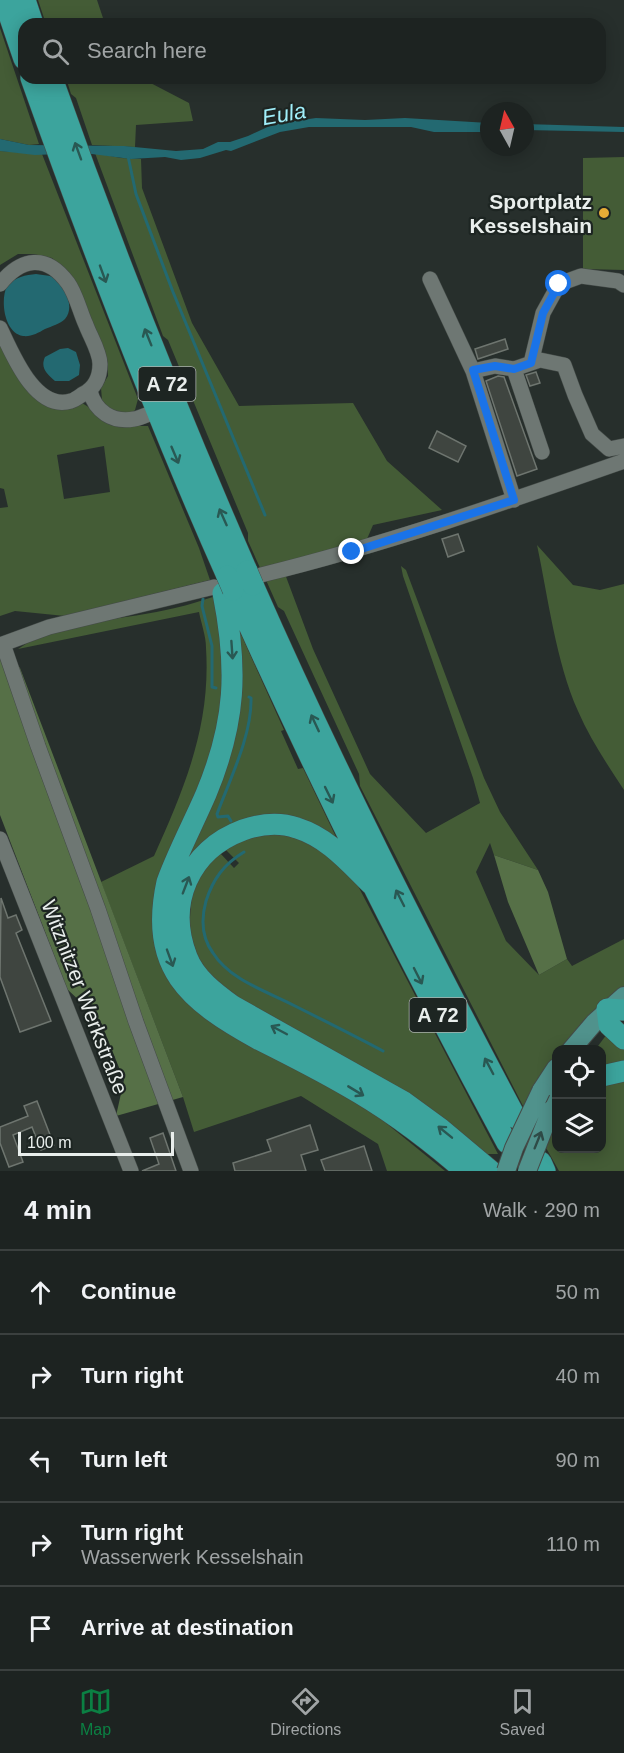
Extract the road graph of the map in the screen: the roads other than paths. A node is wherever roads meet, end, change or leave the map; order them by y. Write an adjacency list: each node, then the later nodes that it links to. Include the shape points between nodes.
1 (4, 0): 4 (highway)
2 (25, 0): 3 (highway)
3 (31, 18)
4 (18, 41)
5 (33, 84): 7 (highway, A 72)
6 (54, 84): 7 (highway, A 72, one-way to 6)
7 (83, 194): 16 (highway, A 72, one-way to 16, via 108,288); 21 (highway, A 72, one-way to 7, via 146,330)
8 (430, 279): 14 (street)
9 (0, 284): 15 (street, via 12,271 36,261 52,267 68,284 100,360 99,377)
10 (624, 285): 12 (street, via 581,276 559,284 543,313)
11 (0, 328): 15 (street, via 26,379 40,394 55,401 71,402)
12 (531, 363): 13 (street); 17 (street, via 540,360 564,365 592,434 609,449)
13 (514, 369): 14 (street, via 495,366); 18 (street)
14 (473, 370): 20 (street)
15 (90, 391): 16 (street, via 102,414 134,419)
16 (157, 411): 21 (highway, A 72, one-way to 21, via 207,530)
17 (624, 446)
18 (542, 452)
19 (624, 461): 20 (street)
20 (514, 500): 21 (street, via 352,552)
21 (235, 582): 22 (street, via 49,627); 24 (highway, A 72, one-way to 24); 32 (highway, A 72, one-way to 21, via 427,950 307,705); 37 (highway, one-way to 37, via 232,703 217,765 167,882 162,927 170,960 180,981 204,1006 376,1103)
22 (2, 644): 36 (street)
23 (0, 839): 35 (street, Witznitzer Werkstraße)
24 (373, 886): 33 (highway, A 72, one-way to 33); 38 (highway, one-way to 24, via 404,1102 224,1000 197,975 187,958 178,913 183,890 193,867 211,847 230,835 254,826 296,828 339,852)
25 (624, 996): 26 (main road)
26 (618, 1019): 27 (main road); 28 (main road)
27 (579, 1045)
28 (592, 1045)
29 (624, 1071): 30 (highway)
30 (606, 1075)
31 (551, 1101): 34 (main road, one-way to 31, bridge); 38 (main road, bridge)
32 (516, 1118)
33 (507, 1143)
34 (538, 1168)
35 (125, 1170)
36 (191, 1171)
37 (465, 1171)
38 (496, 1171)

